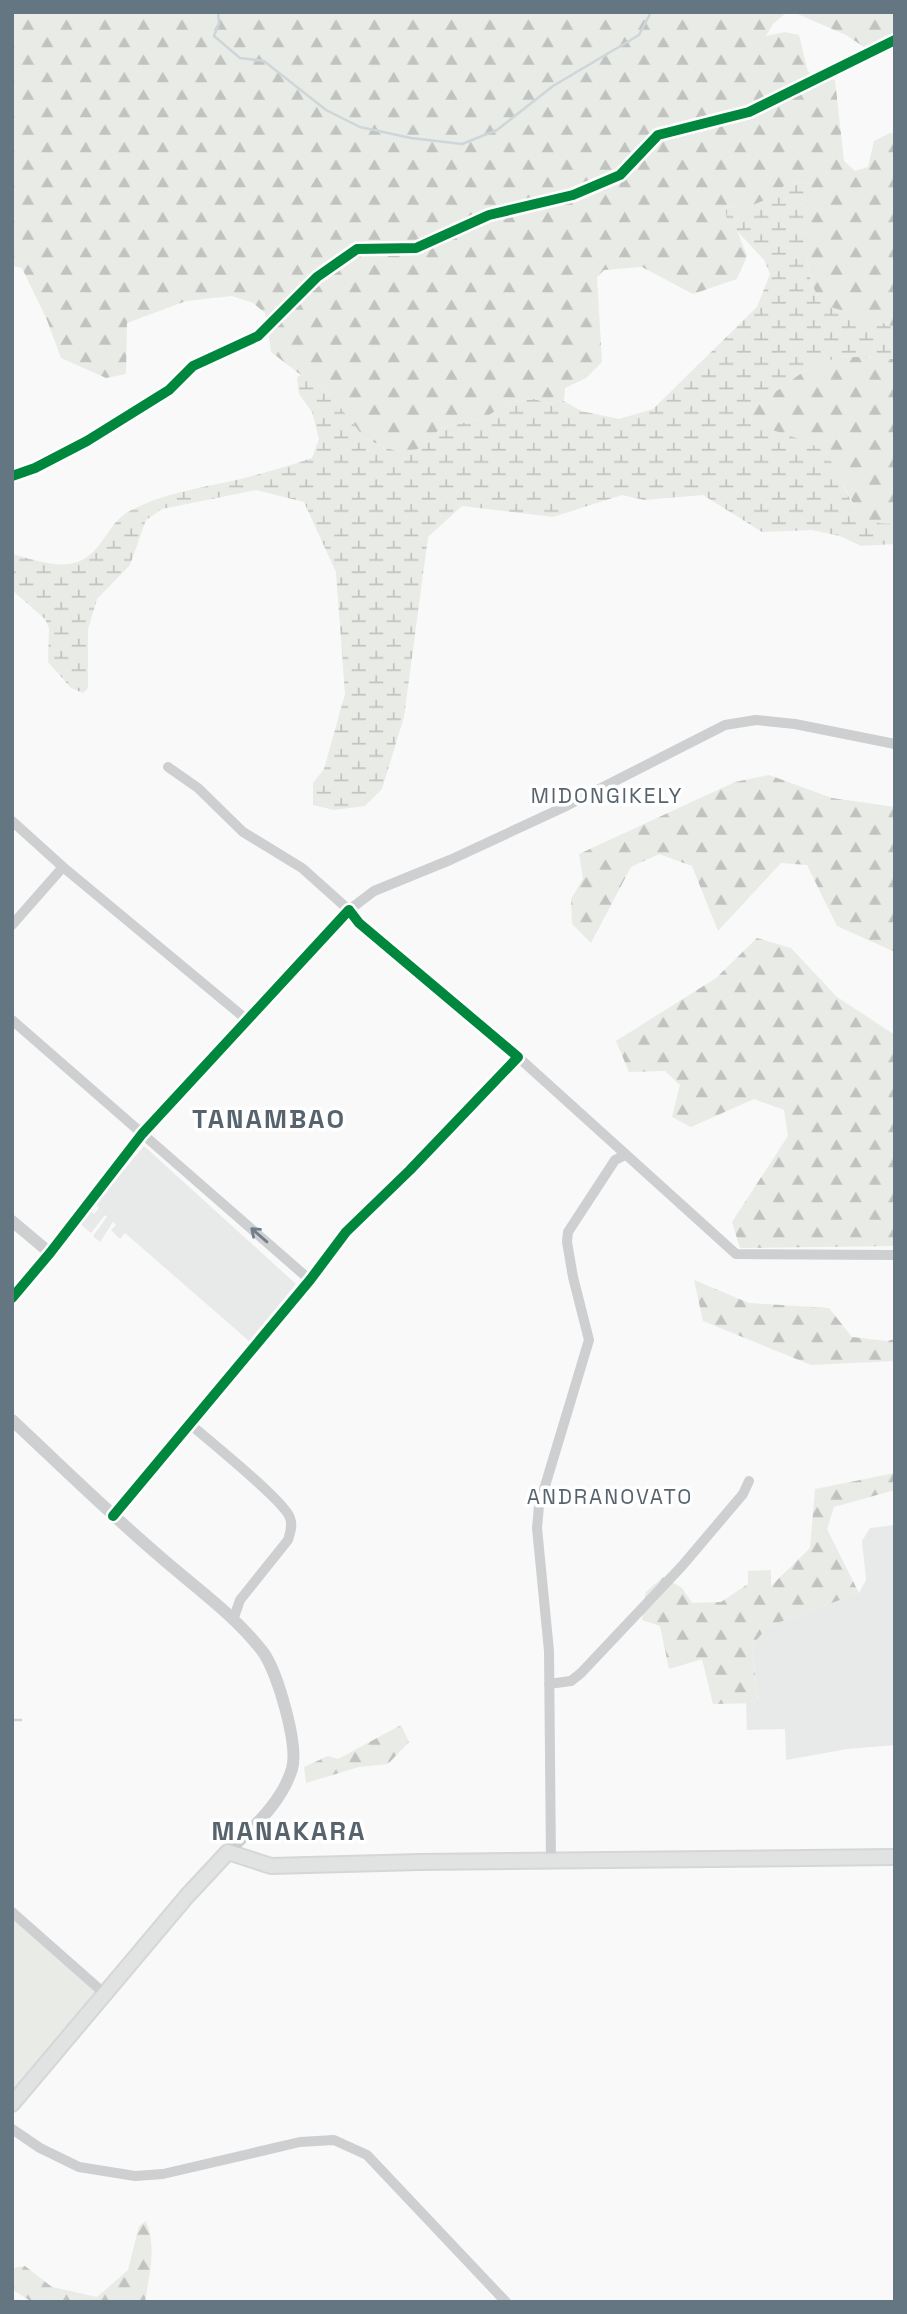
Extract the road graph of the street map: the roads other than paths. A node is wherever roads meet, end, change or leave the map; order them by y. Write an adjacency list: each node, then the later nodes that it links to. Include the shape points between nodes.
1 (895, 40): 2 (street, via 750,112 658,135 620,175 573,195 489,215 416,248 357,248 317,277 258,336 193,366 169,390 88,441)
2 (12, 476)
3 (895, 744): 7 (street, via 795,724 756,720 725,725 562,808 374,891)
4 (168, 767): 7 (street, via 198,788 243,832 302,868)
5 (12, 821): 6 (street)
6 (63, 867): 8 (street); 9 (street)
7 (349, 910): 9 (street); 11 (street)
8 (12, 925)
9 (246, 1019): 12 (street)
10 (12, 1020): 12 (street)
11 (518, 1057): 13 (street); 17 (street, via 346,1231)
12 (142, 1134): 15 (street); 17 (street, one-way to 12)
13 (625, 1155): 16 (street, via 736,1254); 24 (street, via 615,1160 568,1232 573,1277 589,1340 539,1506)
14 (12, 1220): 15 (street)
15 (50, 1253): 18 (street)
16 (895, 1255)
17 (310, 1280): 20 (street)
18 (12, 1298)
19 (12, 1420): 22 (street)
20 (190, 1424): 22 (street); 23 (street, via 290,1516 288,1540 240,1600)
21 (750, 1481): 24 (street, via 682,1566 590,1665 571,1681)
22 (113, 1516): 23 (street)
23 (233, 1620): 25 (street, via 264,1653 278,1687 292,1734 293,1766 271,1808)
24 (549, 1684): 27 (street)
25 (228, 1852): 27 (main road, via 271,1866); 29 (main road)
26 (895, 1857): 27 (main road)
27 (551, 1862)
28 (12, 1912): 29 (street)
29 (105, 1994): 30 (main road)
30 (12, 2104)
31 (12, 2129): 32 (street, via 79,2167 135,2176 163,2174 300,2142 334,2140 367,2155)
32 (506, 2302)

